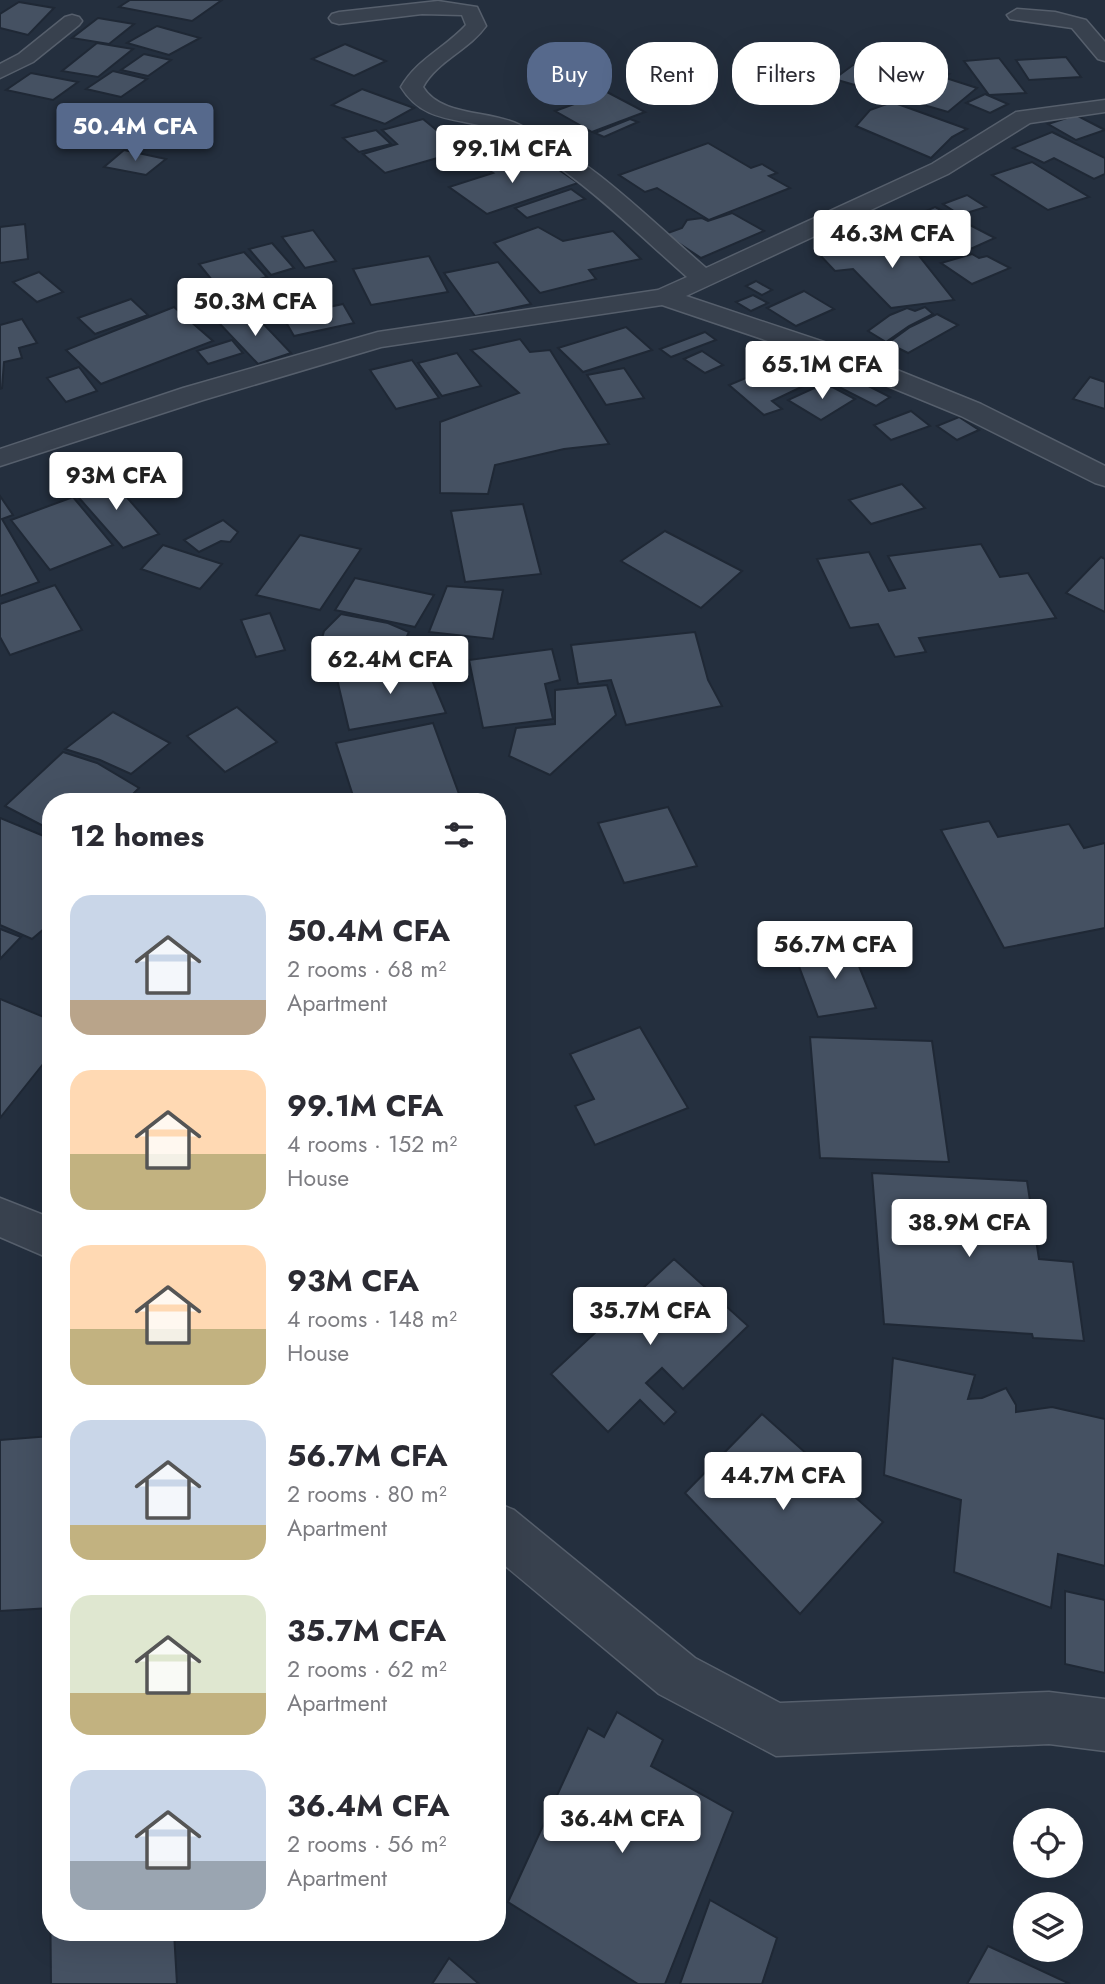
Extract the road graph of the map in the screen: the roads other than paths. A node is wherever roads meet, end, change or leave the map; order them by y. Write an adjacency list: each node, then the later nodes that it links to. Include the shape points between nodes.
1 (1017, 15): 4 (street, via 1079,24)
2 (339, 18): 7 (street, via 430,3 470,11 476,26 416,76 415,97 439,110 508,127 557,154)
3 (72, 21): 5 (street, via 26,58)
4 (1105, 55)
5 (0, 72)
6 (1105, 106): 7 (street, via 1024,117 940,169)
7 (703, 278): 8 (street)
8 (664, 297): 9 (street, via 378,340); 10 (street, via 836,355 971,410)
9 (0, 458)
10 (1105, 477)
11 (0, 1217): 12 (street)
12 (42, 1235)
13 (506, 1534): 14 (street, via 677,1676 776,1730 1049,1718)
14 (1105, 1725)

